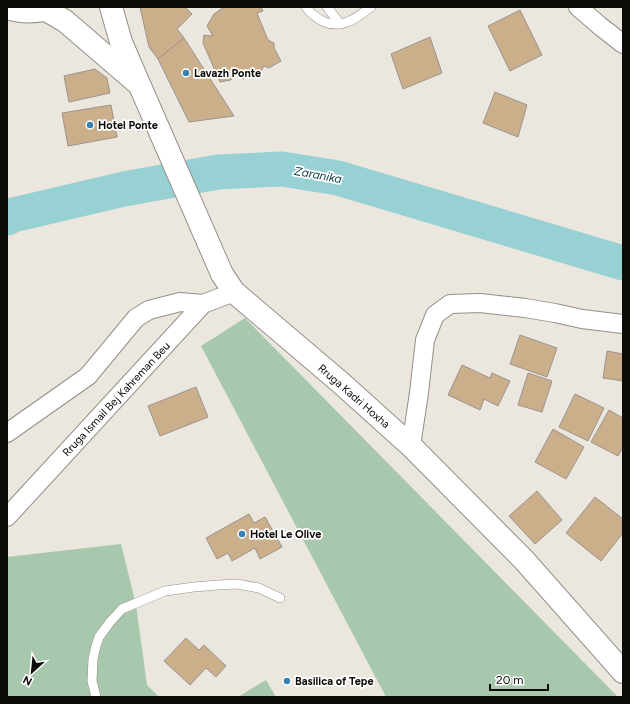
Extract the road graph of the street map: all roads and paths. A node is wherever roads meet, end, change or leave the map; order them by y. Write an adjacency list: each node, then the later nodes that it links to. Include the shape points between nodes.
1 (111, 7): 10 (main road, Rruga Kadri Hoxha)
2 (306, 7): 8 (lane, via 311,14 325,23)
3 (327, 7): 8 (lane)
4 (371, 7): 8 (lane, via 356,18)
5 (578, 7): 9 (street)
6 (50, 8): 7 (main road); 10 (main road, Rruga Kadri Hoxha)
7 (12, 14)
8 (340, 24)
9 (623, 44)
10 (140, 86): 11 (main road, Rruga Kadri Hoxha, via 222,274)
11 (234, 292): 12 (street, Rruga Ismail Bej Kahreman Beu); 15 (main road, Rruga Kadri Hoxha)
12 (204, 304): 14 (street, via 180,302 149,310 136,318 88,376); 16 (street, Rruga Ismail Bej Kahreman Beu)
13 (623, 324): 15 (street, via 525,308 480,303 450,304 435,315 425,340)
14 (7, 433)
15 (411, 446): 18 (main road, Rruga Kadri Hoxha, via 524,560)
16 (7, 517)
17 (280, 598): 19 (lane, via 259,588 237,584 218,585 165,591 122,609 97,642 92,681)
18 (623, 672)
19 (96, 697)

